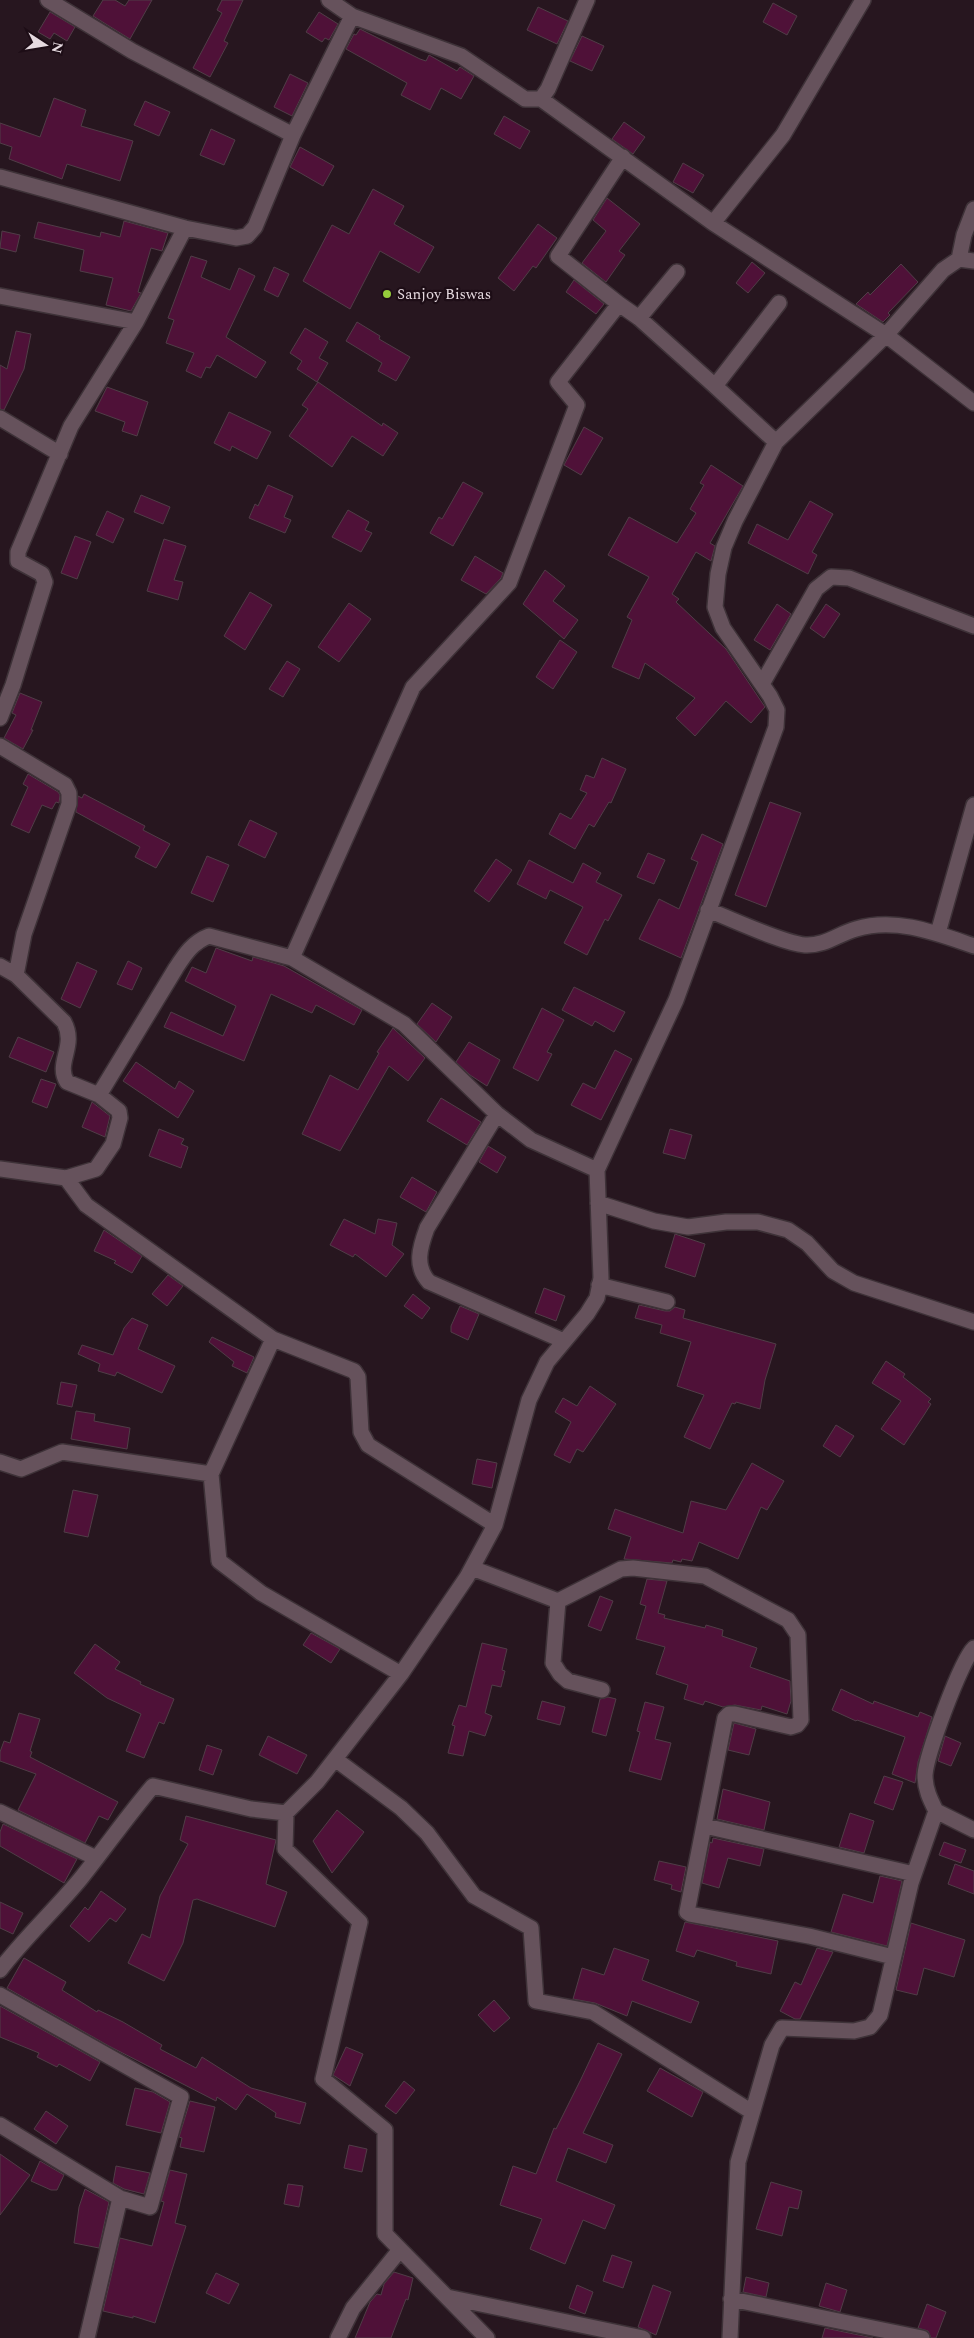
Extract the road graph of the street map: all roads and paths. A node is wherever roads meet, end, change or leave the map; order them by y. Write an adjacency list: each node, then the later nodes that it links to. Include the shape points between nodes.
1 (48, 0): 7 (street, via 132,51)
2 (329, 0): 5 (street)
3 (587, 0): 6 (street)
4 (863, 0): 11 (street, via 784,135)
5 (352, 16): 6 (street, via 461,56 525,98); 7 (street)
6 (541, 99): 8 (street)
7 (293, 135): 12 (street, via 255,227 247,236 236,238)
8 (623, 157): 11 (street); 17 (street, via 558,256)
9 (0, 177): 12 (street)
10 (974, 209): 13 (street, via 964,234)
11 (713, 223): 20 (street)
12 (185, 228): 19 (street)
13 (966, 260): 20 (street, via 943,270)
14 (677, 272): 18 (street)
15 (0, 296): 19 (street)
16 (779, 303): 21 (street)
17 (619, 304): 18 (street); 34 (street, via 558,382 577,404 509,583 414,687)
18 (639, 318): 21 (street)
19 (136, 322): 25 (street, via 71,426)
20 (886, 335): 22 (street); 24 (street)
21 (715, 386): 24 (street)
22 (974, 403)
23 (0, 418): 25 (street)
24 (776, 442): 27 (street, via 734,521 724,547 715,607 723,628)
25 (60, 454): 28 (street, via 18,552 18,561 42,574 45,582)
26 (974, 626): 27 (street, via 849,578 831,577 816,589)
27 (762, 684): 31 (street, via 777,710 776,728)
28 (0, 718)
29 (0, 746): 36 (street, via 65,785 69,793 69,804 24,934)
30 (974, 805): 32 (street)
31 (708, 910): 32 (street, via 805,945 827,942 854,929 877,924); 40 (street, via 676,1000)
32 (938, 933): 33 (street)
33 (974, 946)
34 (292, 958): 37 (street, via 210,936 198,940 176,968); 38 (street, via 404,1024)
35 (0, 966): 36 (street)
36 (16, 975): 37 (street, via 64,1022 68,1030 70,1041 62,1071 68,1082)
37 (99, 1095): 41 (street, via 119,1111 113,1144 96,1169)
38 (497, 1114): 40 (street, via 531,1140); 47 (street, via 427,1228 420,1245 419,1264 429,1282)
39 (0, 1168): 41 (street)
40 (597, 1170): 42 (street)
41 (66, 1178): 46 (street, via 86,1205)
42 (598, 1203): 43 (street); 45 (street, via 654,1222 688,1227 758,1222 788,1230 807,1243 833,1271 854,1283)
43 (599, 1285): 44 (street); 47 (street, via 597,1298 587,1314)
44 (667, 1302)
45 (974, 1322)
46 (273, 1339): 49 (street); 50 (street, via 354,1371 358,1377 360,1432 368,1445)
47 (564, 1341): 50 (street, via 547,1362 529,1400)
48 (0, 1462): 49 (street, via 21,1469 62,1452)
49 (211, 1474): 54 (street, via 219,1561 261,1593)
50 (495, 1525): 51 (street)
51 (472, 1568): 52 (street); 54 (street)
52 (558, 1601): 55 (street, via 553,1663 568,1681); 60 (street, via 621,1569 705,1576 788,1620 798,1635 801,1720 791,1727 735,1714 725,1718)
53 (974, 1648): 57 (street, via 955,1683 925,1773 926,1790)
54 (401, 1674): 56 (street)
55 (602, 1690)
56 (336, 1759): 59 (street); 67 (street, via 402,1808 427,1833 474,1896 531,1928 536,2001 593,2012)
57 (936, 1811): 61 (street); 63 (street)
58 (0, 1812): 62 (street)
59 (286, 1813): 62 (street, via 251,1810 153,1786); 70 (street, via 285,1849 360,1922 323,2080 384,2130 385,2234)
60 (704, 1826): 63 (street); 64 (street, via 688,1908 690,1914 809,1936)
61 (974, 1830)
62 (96, 1858): 65 (street)
63 (914, 1874): 64 (street)
64 (893, 1957): 67 (street, via 880,2015 870,2027 854,2031 782,2028 772,2045)
65 (0, 1970)
66 (0, 1995): 69 (street, via 180,2097 150,2207)
67 (752, 2112): 72 (street, via 738,2162)
68 (0, 2126): 69 (street)
69 (120, 2198): 73 (street)
70 (399, 2251): 71 (street); 74 (street, via 353,2308)
71 (446, 2297): 75 (street); 76 (street)
72 (731, 2299): 77 (street); 78 (street)
73 (87, 2338)
74 (338, 2338)
75 (487, 2338)
76 (643, 2338)
77 (730, 2338)
78 (922, 2338)

